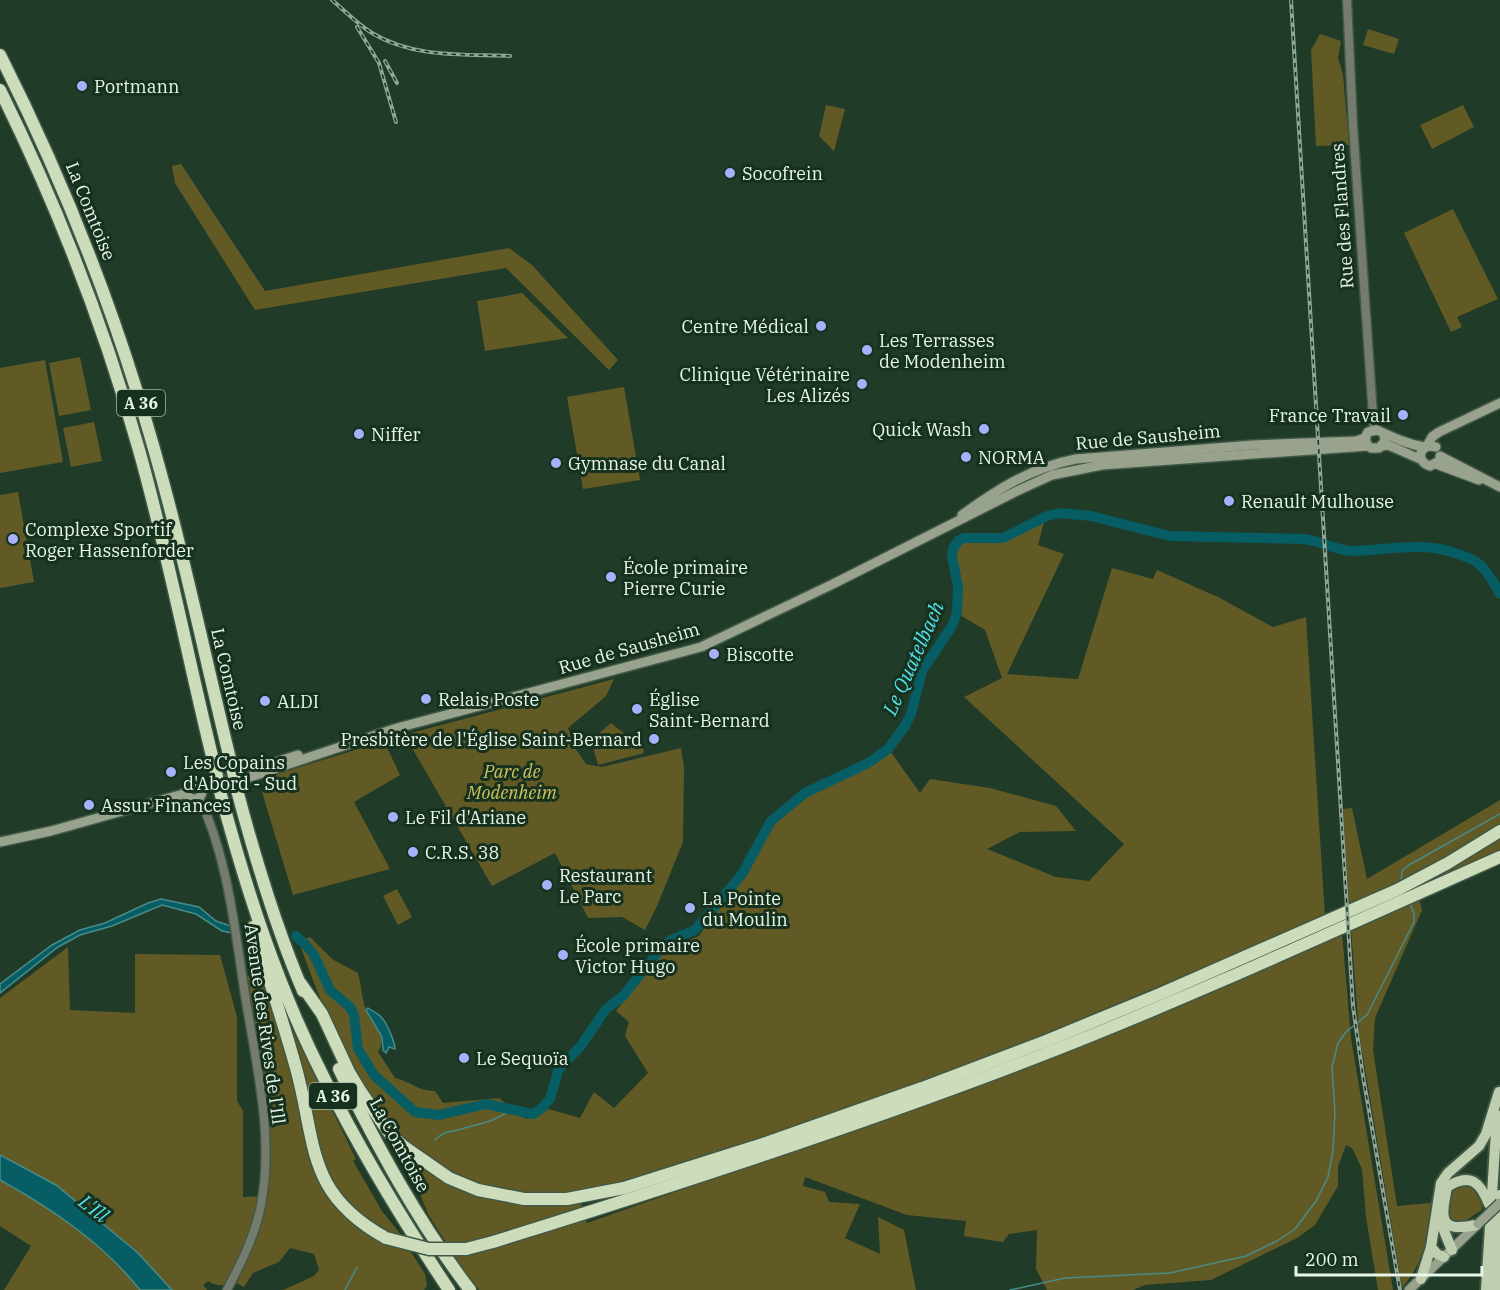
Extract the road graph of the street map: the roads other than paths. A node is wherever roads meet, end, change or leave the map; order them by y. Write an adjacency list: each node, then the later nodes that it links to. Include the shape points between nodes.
1 (1347, 0): 5 (street, Rue des Flandres)
2 (0, 55): 12 (highway, La Comtoise / A 36, via 66,196 121,342 158,466)
3 (0, 90): 13 (highway, La Comtoise / A 36, bridge, via 64,233 123,398 155,510 216,772)
4 (1500, 403): 9 (main road, via 1435,434)
5 (1374, 430): 6 (main road); 7 (main road, via 1368,432)
6 (1384, 435): 8 (main road); 9 (main road)
7 (1367, 442): 8 (main road, via 1374,449); 12 (main road, Rue de Sausheim, via 1100,456 1048,465 1007,485 951,524 701,647 397,728)
8 (1382, 446): 10 (main road)
9 (1433, 452): 10 (main road, via 1420,452); 10 (main road, via 1427,465); 11 (main road, via 1468,477)
10 (1420, 459)
11 (1500, 487)
12 (239, 777): 20 (highway, La Comtoise / A 36, via 265,887)
13 (207, 791): 15 (main road, via 190,784 187,793); 17 (highway, La Comtoise / A 36); 31 (street, Avenue des Rives de l'Ill, via 235,921 263,1108 265,1165 261,1205 245,1254)
14 (1500, 831): 18 (highway)
15 (0, 842)
16 (1500, 857): 18 (highway)
17 (247, 888): 19 (highway, bridge, via 251,923 297,1069 311,1145 326,1183 359,1222 386,1238 429,1249 466,1249 488,1244 768,1154 944,1092 1118,1025); 32 (highway, La Comtoise / A 36, via 323,1076 379,1180)
18 (1413, 889): 19 (highway)
19 (1399, 896): 20 (highway, via 922,1088 624,1188 567,1199 524,1199 473,1188 424,1162 390,1134 375,1114 349,1072 322,1014)
20 (301, 984): 33 (highway, La Comtoise / A 36, via 339,1071 378,1145)
21 (1500, 1090): 23 (highway); 26 (highway, via 1479,1146 1441,1183)
22 (1500, 1195): 30 (highway)
23 (1495, 1204): 24 (highway, via 1479,1184 1466,1179 1456,1181 1448,1187); 25 (main road, bridge); 35 (highway)
24 (1443, 1215): 25 (highway, via 1452,1227); 27 (highway)
25 (1477, 1225): 27 (main road)
26 (1431, 1247): 27 (highway, via 1437,1254); 29 (highway)
27 (1448, 1254): 29 (main road)
28 (1500, 1267): 30 (highway)
29 (1421, 1279): 34 (main road)
30 (1496, 1286)
31 (227, 1290)
32 (449, 1290)
33 (470, 1290)
34 (1409, 1290)
35 (1486, 1290)

